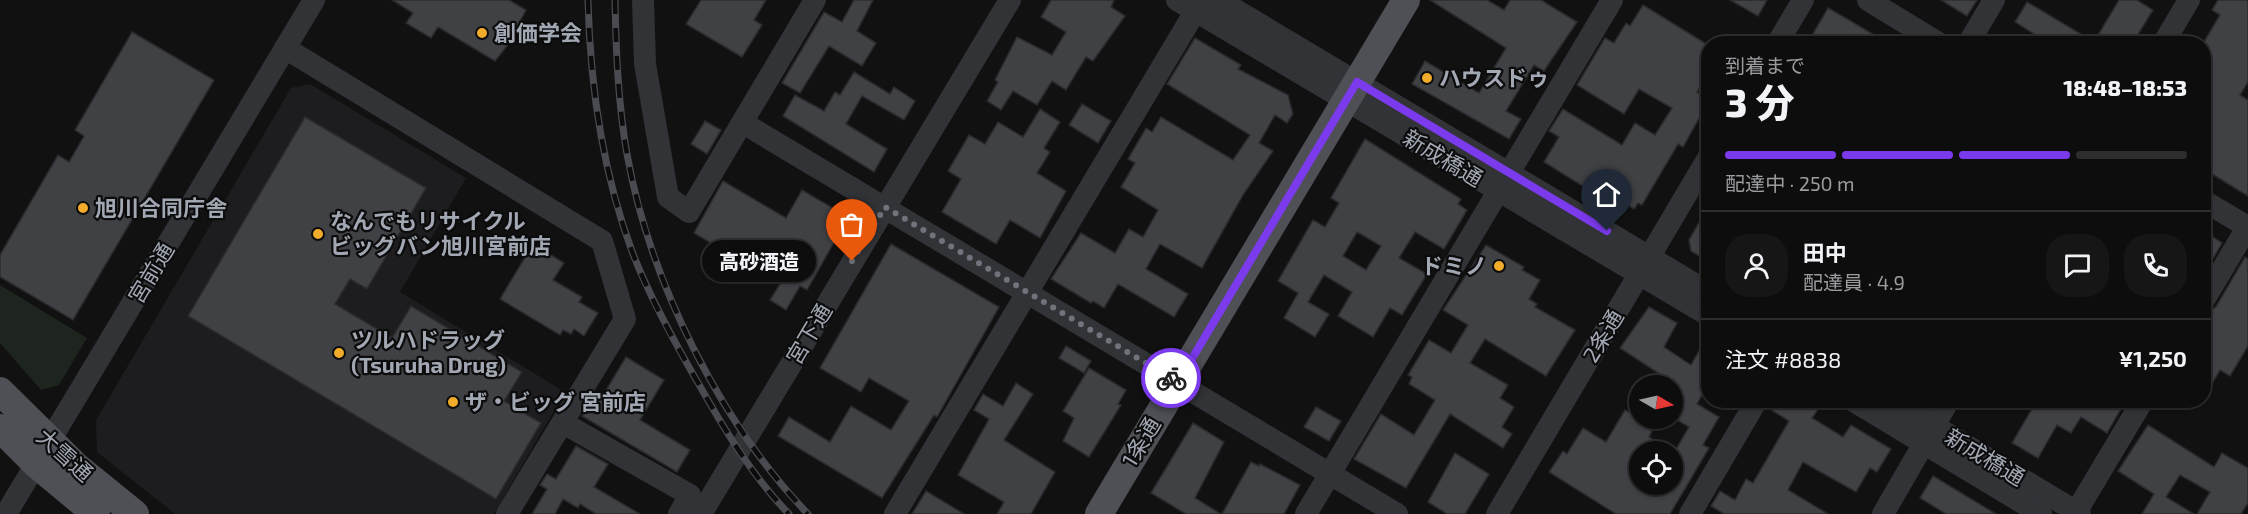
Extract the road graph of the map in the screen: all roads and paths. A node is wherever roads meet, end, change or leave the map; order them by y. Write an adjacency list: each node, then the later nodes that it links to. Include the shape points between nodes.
1 (314, 0): 17 (street, 宮前通)
2 (644, 0): 19 (street, via 645,64 668,197 688,212)
3 (815, 0): 19 (street)
4 (1010, 0): 23 (street, 宮下通)
5 (1219, 0): 18 (street, 新成橋通)
6 (1406, 0): 18 (main road, 1条通)
7 (1612, 0): 21 (street)
8 (1803, 0): 13 (street)
9 (1868, 0): 14 (street)
10 (1994, 0): 15 (street)
11 (2188, 0): 16 (street)
12 (1192, 4): 18 (street, 新成橋通); 28 (street)
13 (1782, 36)
14 (1927, 36)
15 (1973, 36)
16 (2168, 36)
17 (285, 48): 37 (street, via 602,241 625,318); 40 (street, 宮前通)
18 (1351, 91): 21 (street, 新成橋通); 30 (main road, 1条通)
19 (743, 123): 23 (street)
20 (1701, 170): 25 (street, 2条通)
21 (1504, 182): 25 (street, 新成橋通); 41 (street)
22 (2211, 205): 24 (street)
23 (885, 207): 28 (street); 48 (street, 宮下通)
24 (2248, 226): 26 (street)
25 (1645, 266): 27 (street, 新成橋通); 29 (street, 新成橋通); 53 (street, 2条通)
26 (2211, 288)
27 (1701, 289)
28 (1028, 291): 30 (street); 49 (street)
29 (1701, 310)
30 (1178, 382): 41 (street); 50 (main road, 1条通)
31 (0, 391): 40 (main road, 大雪通)
32 (1752, 408): 54 (street)
33 (1870, 408): 39 (street, 新成橋通)
34 (1900, 408): 39 (street, 新成橋通)
35 (1944, 408): 39 (street)
36 (2138, 408): 42 (street)
37 (563, 423): 46 (street); 47 (street, via 690,495)
38 (0, 428): 40 (main road, 大雪通)
39 (1929, 435): 42 (street, 新成橋通); 55 (street); 56 (street, 新成橋通)
40 (43, 453): 43 (street, 宮前通); 44 (main road, 大雪通); 45 (main road, 大雪通)
41 (1330, 473): 51 (street); 52 (street)
42 (2077, 513)
43 (6, 514)
44 (96, 514)
45 (135, 514)
46 (507, 514)
47 (679, 514)
48 (701, 514)
49 (896, 514)
50 (1099, 514)
51 (1306, 514)
52 (1397, 514)
53 (1497, 514)
54 (1690, 514)
55 (1882, 514)
56 (2041, 514)

